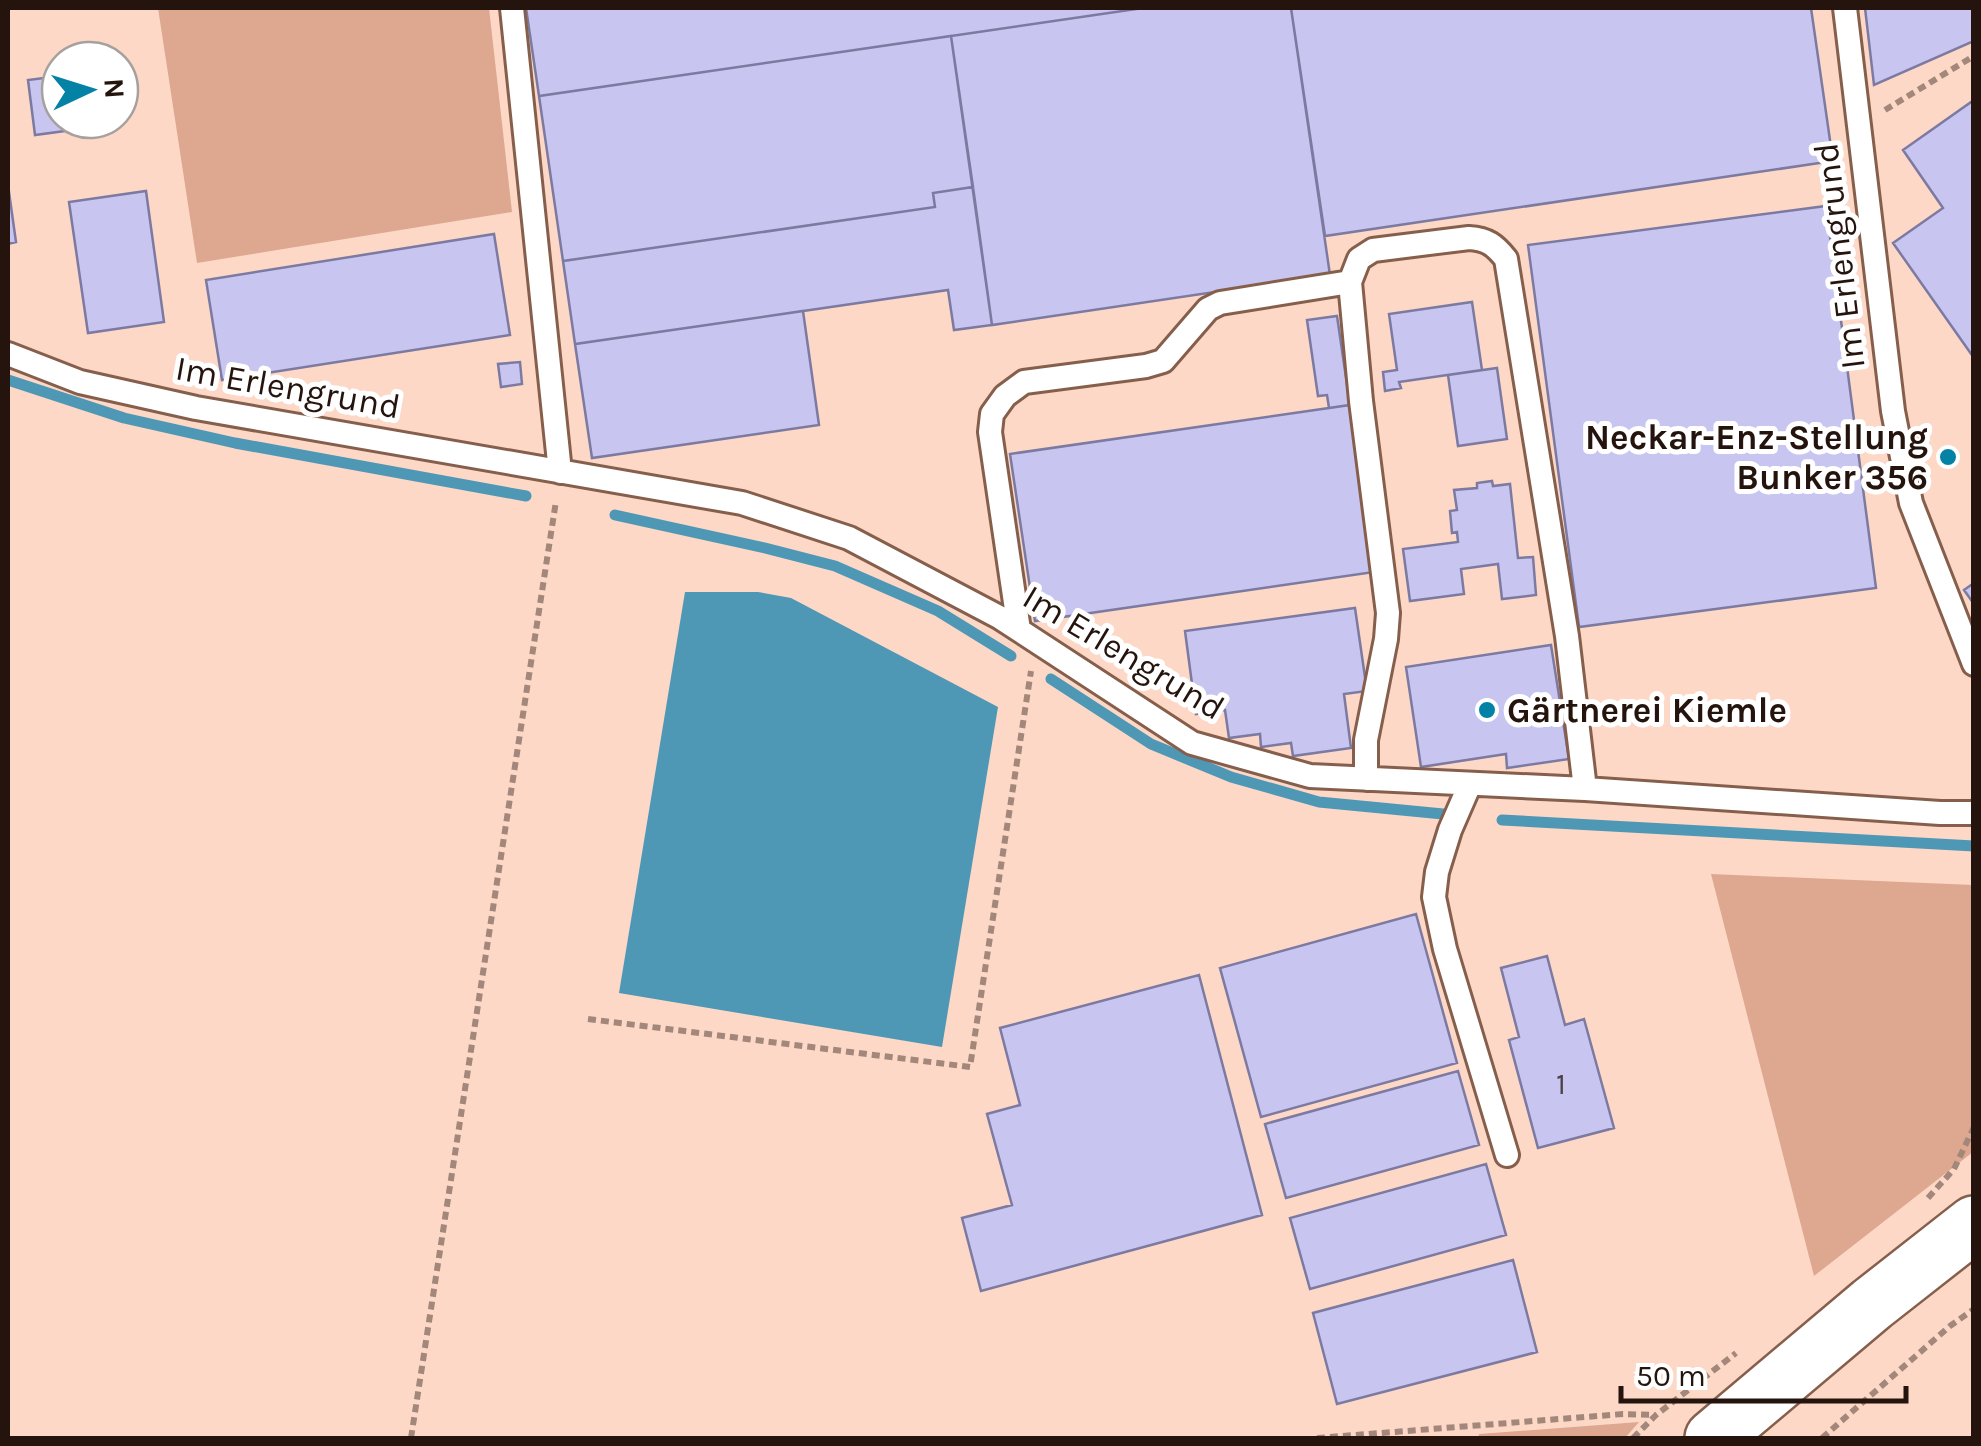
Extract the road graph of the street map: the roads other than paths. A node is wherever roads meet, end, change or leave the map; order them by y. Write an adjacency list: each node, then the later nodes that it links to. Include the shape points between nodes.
1 (512, 8): 5 (lane)
2 (1845, 8): 7 (lane, Im Erlengrund, via 1892,411 1911,504)
3 (1350, 282): 6 (lane, via 1220,303 1163,362 1024,382 1005,396 992,414 990,432); 8 (lane, via 1388,613 1366,740); 10 (lane, via 1359,258 1373,250 1469,238 1496,246 1506,259)
4 (8, 354): 5 (lane, Im Erlengrund, via 80,382 196,408)
5 (560, 472): 6 (lane, Im Erlengrund, via 742,503 849,538)
6 (1027, 636): 8 (lane, Im Erlengrund, via 1192,744 1310,776)
7 (1974, 664)
8 (1366, 779): 9 (lane, Im Erlengrund)
9 (1470, 784): 10 (lane, Im Erlengrund); 12 (lane, via 1450,830 1434,898)
10 (1585, 789): 11 (lane, Im Erlengrund)
11 (1974, 813)
12 (1506, 1154)
13 (1974, 1224): 14 (main road)
14 (1713, 1438)

